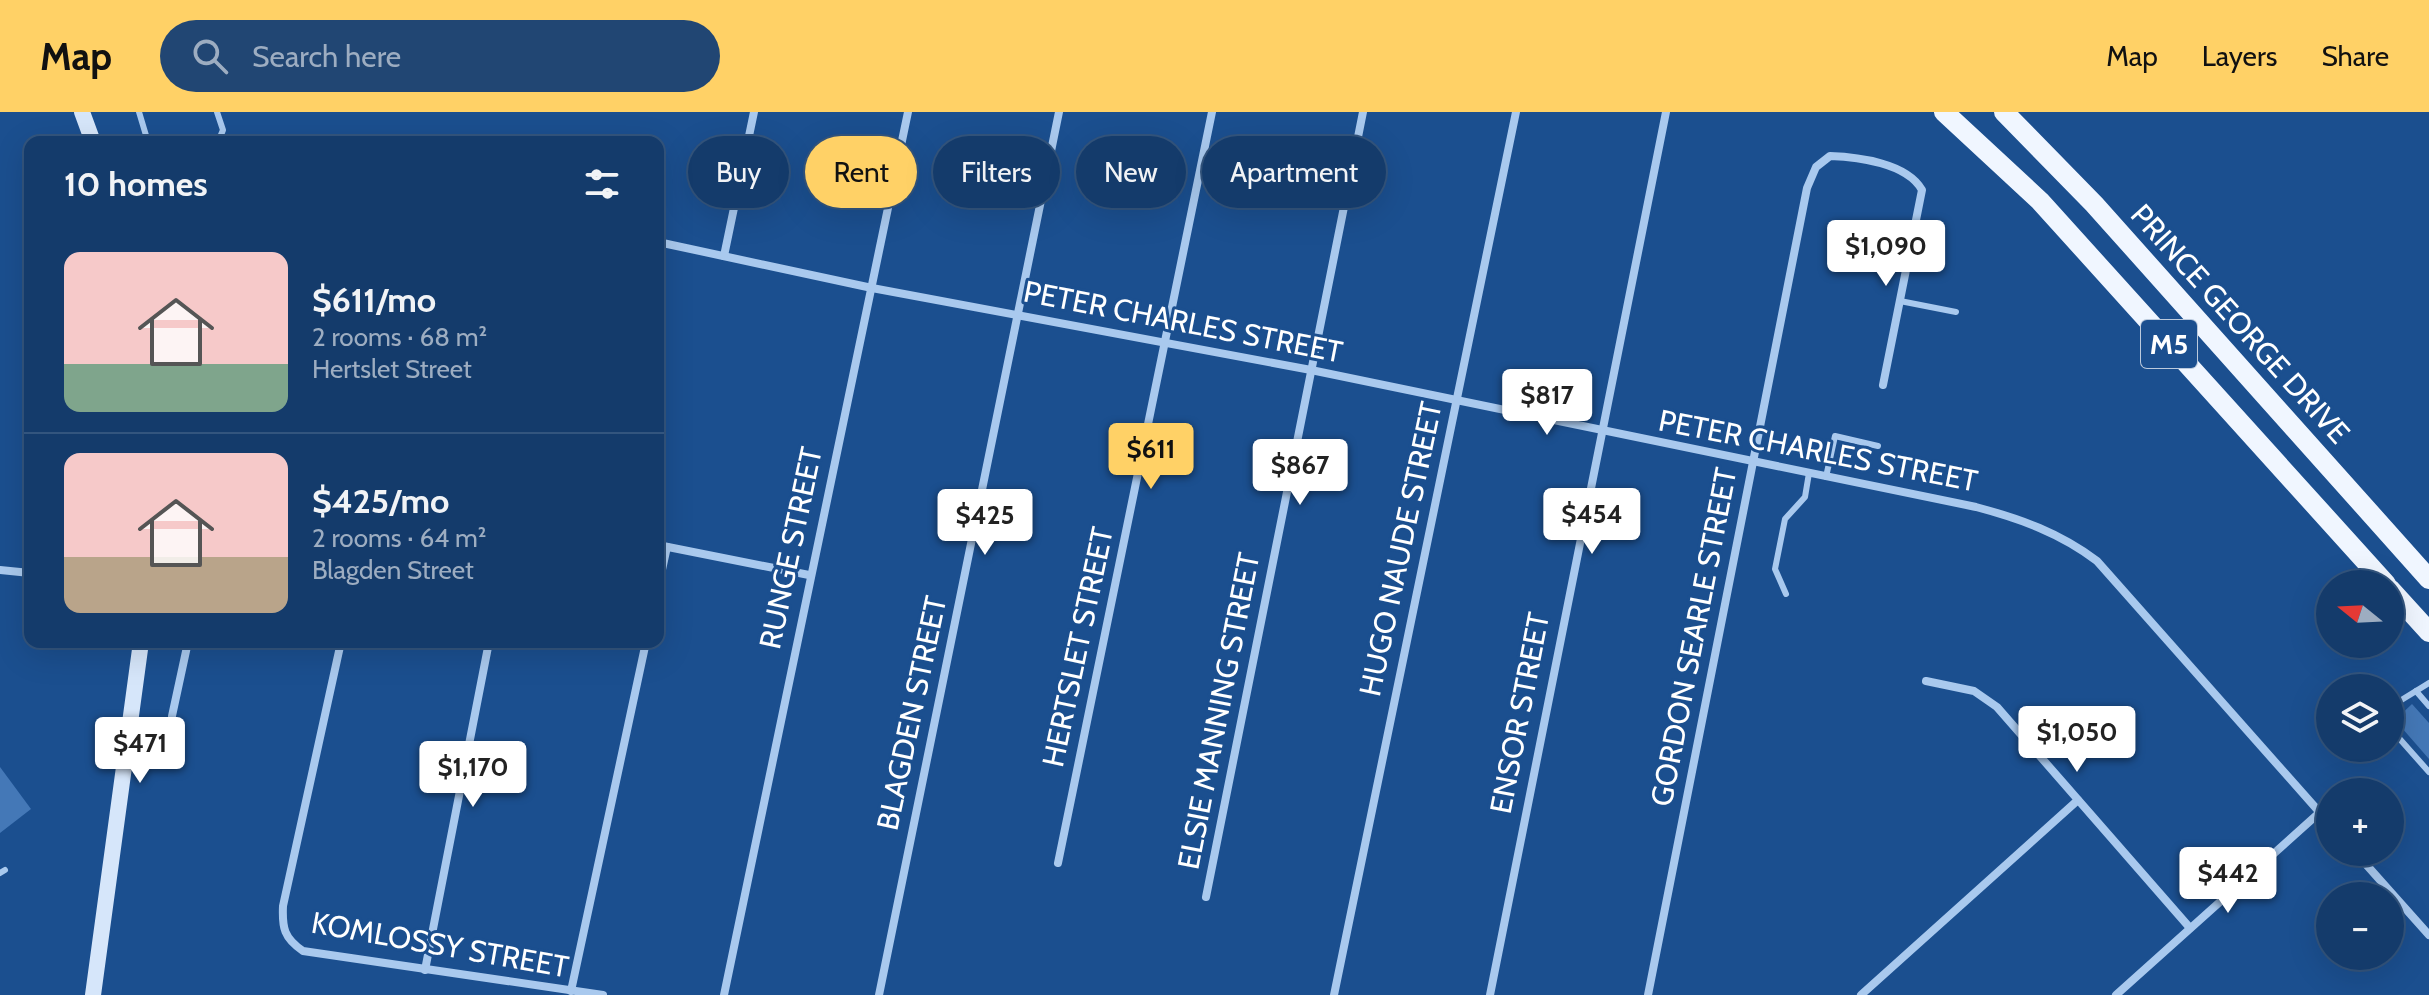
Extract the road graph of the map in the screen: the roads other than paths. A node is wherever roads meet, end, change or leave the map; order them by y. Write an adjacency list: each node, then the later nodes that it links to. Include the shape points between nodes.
1 (82, 112): 13 (main road)
2 (139, 112): 14 (lane)
3 (217, 112): 15 (lane)
4 (754, 112): 17 (street)
5 (908, 112): 18 (street, RUNGE STREET)
6 (1059, 112): 21 (street, BLAGDEN STREET)
7 (1212, 112): 22 (street, HERTSLET STREET)
8 (1363, 112): 23 (street, ELSIE MANNING STREET)
9 (1516, 112): 25 (street, HUGO NAUDE STREET)
10 (1666, 112): 26 (street, ENSOR STREET)
11 (1944, 112): 33 (main road, M5, via 2040,201)
12 (2004, 112): 36 (main road, PRINCE GEORGE DRIVE / M5, via 2094,204)
13 (91, 136)
14 (146, 136)
15 (220, 136)
16 (664, 243): 17 (street, PETER CHARLES STREET)
17 (724, 256): 18 (street, PETER CHARLES STREET)
18 (872, 288): 21 (street, PETER CHARLES STREET); 35 (street, RUNGE STREET)
19 (1900, 301): 20 (lane); 24 (street); 28 (street, GORDON SEARLE STREET, via 1920,186 1902,170 1830,156 1816,167 1807,188)
20 (1956, 312)
21 (1018, 315): 22 (street, PETER CHARLES STREET); 66 (street, BLAGDEN STREET)
22 (1165, 346): 23 (street, PETER CHARLES STREET); 56 (street, HERTSLET STREET)
23 (1311, 370): 25 (street, PETER CHARLES STREET); 58 (street, ELSIE MANNING STREET)
24 (1883, 385)
25 (1457, 402): 26 (street, PETER CHARLES STREET); 67 (street, HUGO NAUDE STREET)
26 (1601, 432): 28 (street, PETER CHARLES STREET); 68 (street, ENSOR STREET)
27 (1878, 446): 30 (lane, via 1835,436)
28 (1753, 462): 29 (street, PETER CHARLES STREET); 69 (street, GORDON SEARLE STREET)
29 (1809, 473): 30 (street, PETER CHARLES STREET); 37 (lane, via 1805,497 1785,519 1782,532 1775,569)
30 (1826, 477): 54 (street, PETER CHARLES STREET, via 2023,520 2078,547 2097,561)
31 (664, 546): 35 (street)
32 (0, 570): 34 (street)
33 (2373, 570)
34 (24, 572)
35 (809, 575): 65 (street, RUNGE STREET)
36 (2429, 579)
37 (1786, 594)
38 (2404, 604): 39 (main road)
39 (2429, 632)
40 (140, 648): 63 (main road)
41 (187, 648): 50 (street)
42 (340, 648): 61 (street, KOMLOSSY STREET, via 282,927 303,951)
43 (488, 648): 61 (street)
44 (645, 648): 62 (street)
45 (1926, 681): 53 (street, via 1986,698)
46 (2429, 683): 47 (lane)
47 (2416, 691): 48 (lane); 49 (lane)
48 (2404, 698)
49 (2429, 706)
50 (172, 716)
51 (2404, 744): 52 (lane)
52 (2429, 772)
53 (2078, 800): 59 (street); 70 (street)
54 (2316, 810)
55 (2316, 816): 59 (street)
56 (1058, 863)
57 (2367, 866): 60 (street)
58 (1206, 897)
59 (2190, 928): 71 (street)
60 (2429, 935)
61 (425, 970): 62 (street, KOMLOSSY STREET)
62 (571, 991): 64 (street, KOMLOSSY STREET)
63 (93, 995)
64 (603, 995)
65 (724, 995)
66 (879, 995)
67 (1334, 995)
68 (1490, 995)
69 (1648, 995)
70 (1861, 995)
71 (2116, 995)

